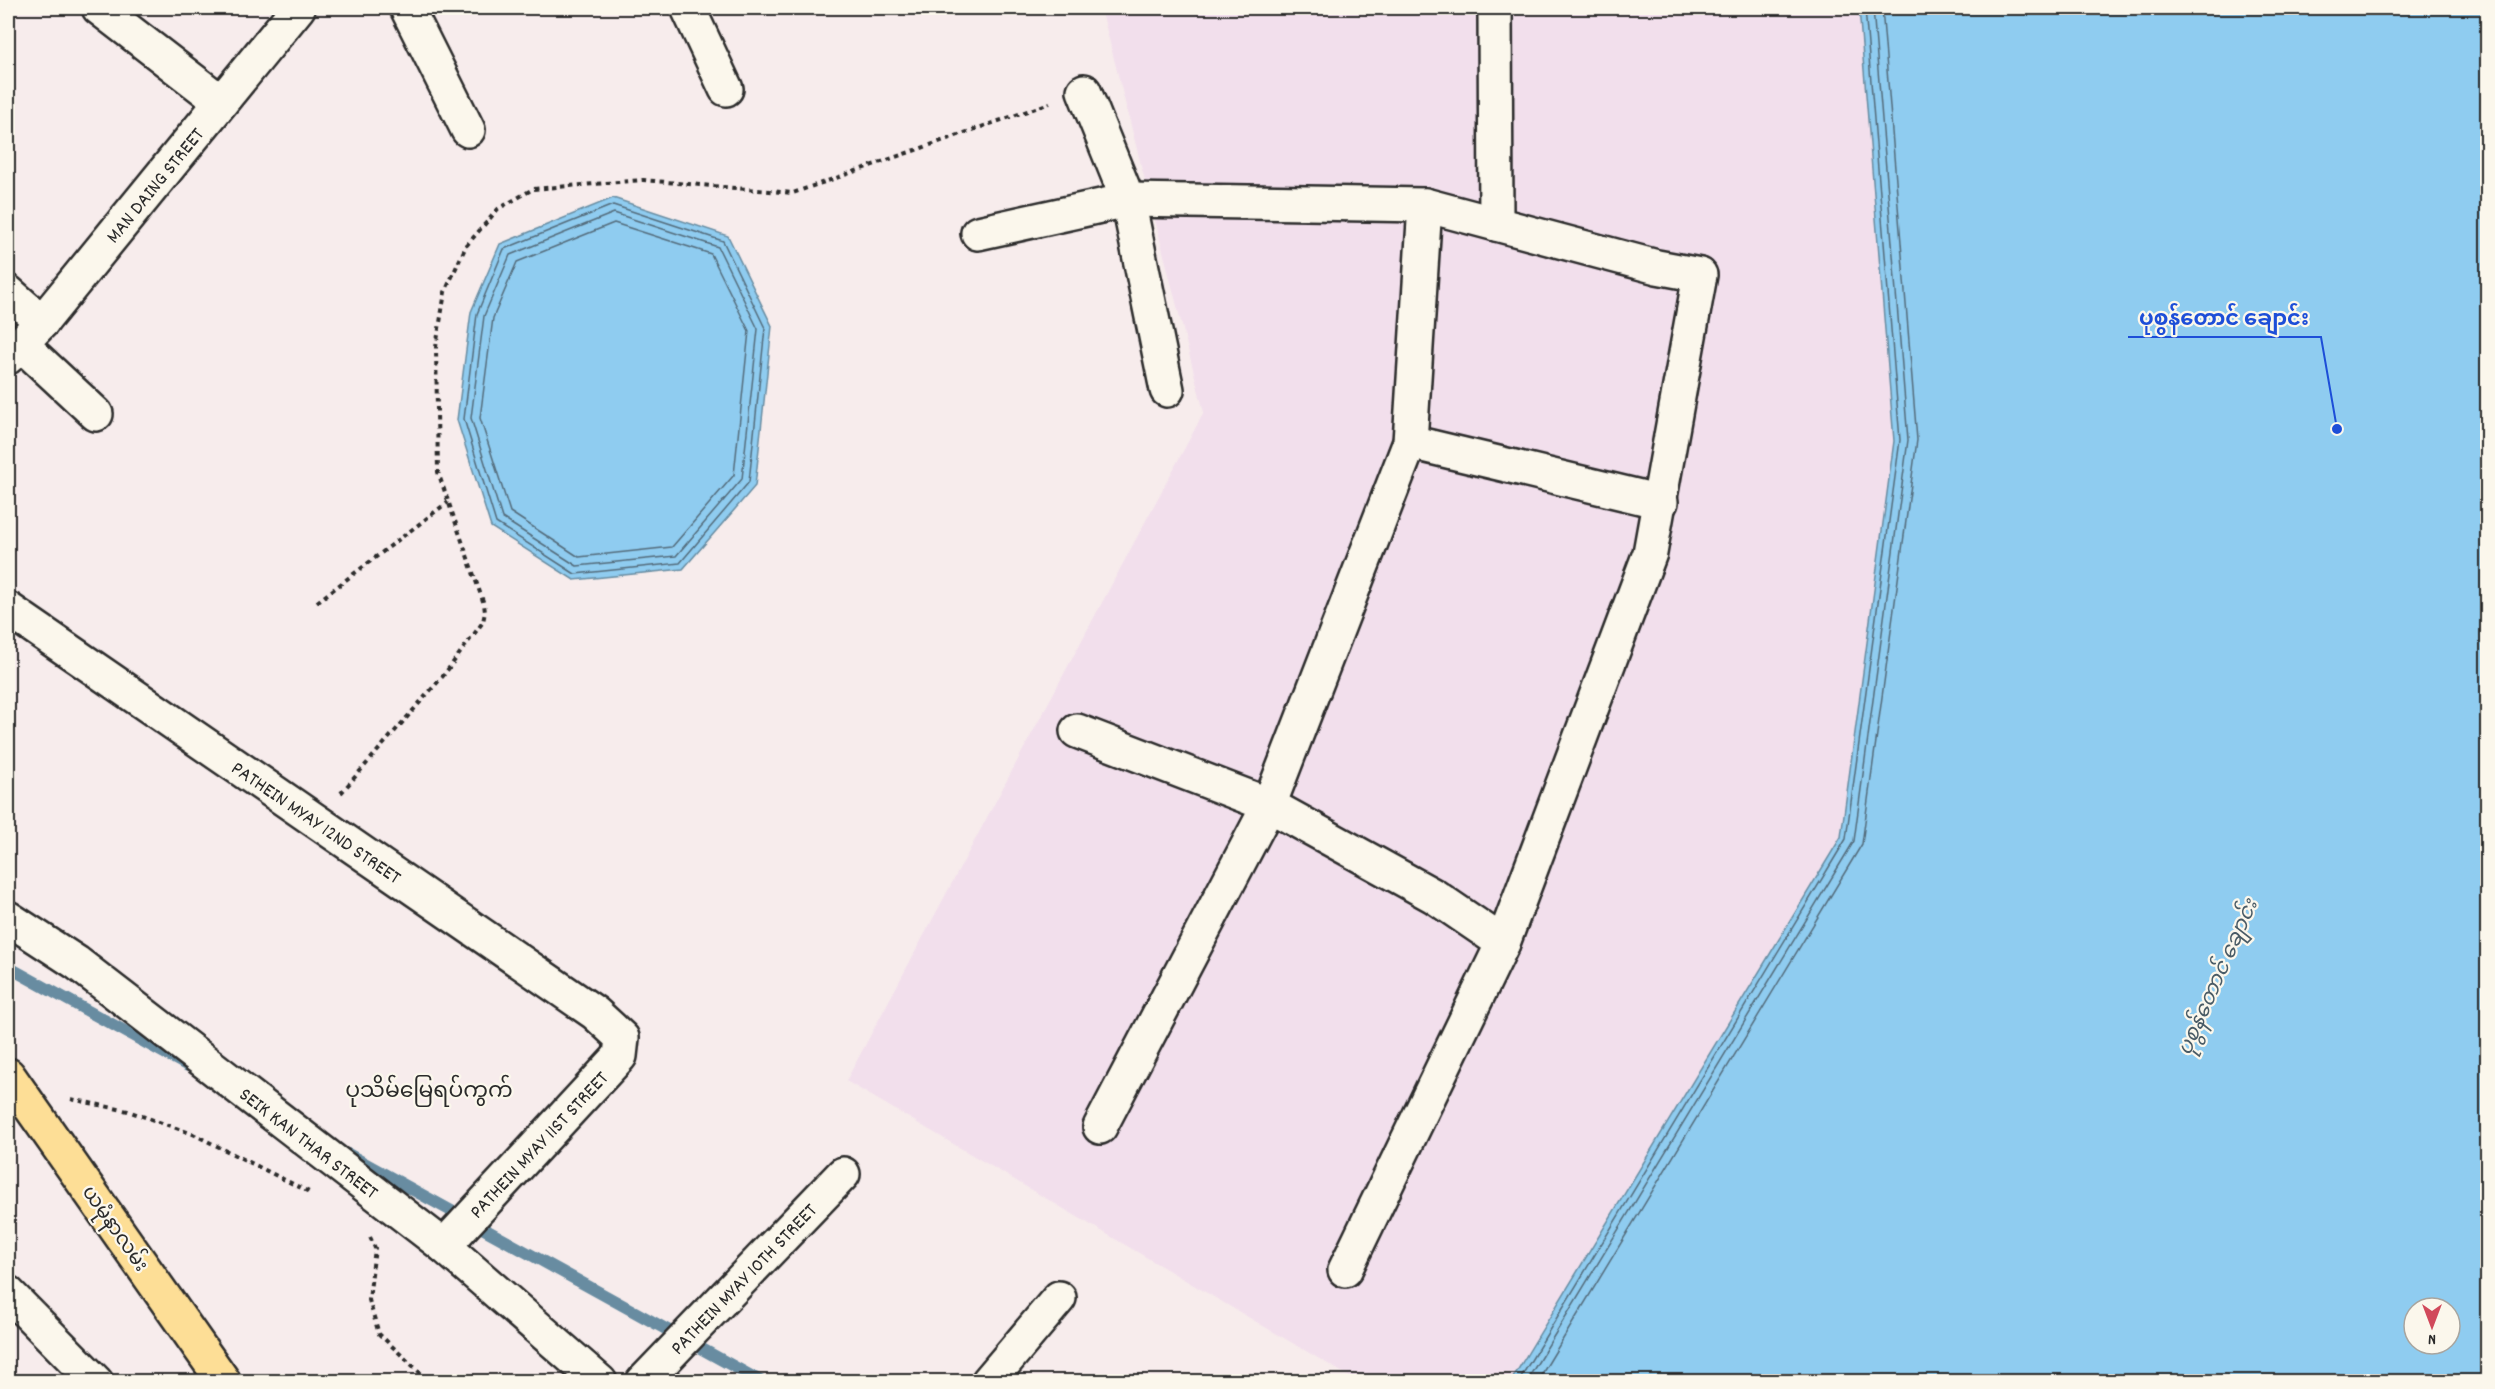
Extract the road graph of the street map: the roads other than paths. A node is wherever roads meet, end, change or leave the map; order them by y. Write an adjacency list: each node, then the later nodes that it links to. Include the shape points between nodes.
1 (99, 8): 8 (street)
2 (298, 8): 8 (street, MAN DAING STREET)
3 (407, 8): 9 (street)
4 (688, 8): 6 (street)
5 (1495, 8): 12 (street)
6 (726, 89)
7 (1084, 91): 10 (street)
8 (221, 102): 15 (street, MAN DAING STREET)
9 (468, 130)
10 (1128, 200): 11 (street); 13 (street); 16 (street)
11 (1425, 205): 12 (street); 18 (street)
12 (1496, 224): 19 (street, via 1700,275)
13 (978, 233)
14 (8, 292): 15 (street)
15 (23, 341): 17 (street)
16 (1167, 390)
17 (96, 414)
18 (1410, 442): 19 (street); 22 (street)
19 (1661, 502): 24 (street, via 1650,553)
20 (8, 609): 25 (street, PATHEIN MYAY 12ND STREET, via 595,1013)
21 (1077, 731): 22 (street)
22 (1269, 805): 24 (street, via 1434,896); 27 (street)
23 (8, 918): 29 (street, SEIK KAN THAR STREET, via 77,963)
24 (1503, 943): 30 (street)
25 (622, 1038): 29 (street, PATHEIN MYAY 11ST STREET, via 620,1056)
26 (12, 1081): 34 (main road, ယမုံနာလမ်း)
27 (1100, 1127)
28 (843, 1173): 36 (street, PATHEIN MYAY 10TH STREET)
29 (444, 1246): 35 (street, SEIK KAN THAR STREET)
30 (1345, 1270)
31 (10, 1298): 33 (street)
32 (1059, 1298): 37 (street)
33 (96, 1382)
34 (225, 1382)
35 (600, 1382)
36 (643, 1382)
37 (988, 1382)

